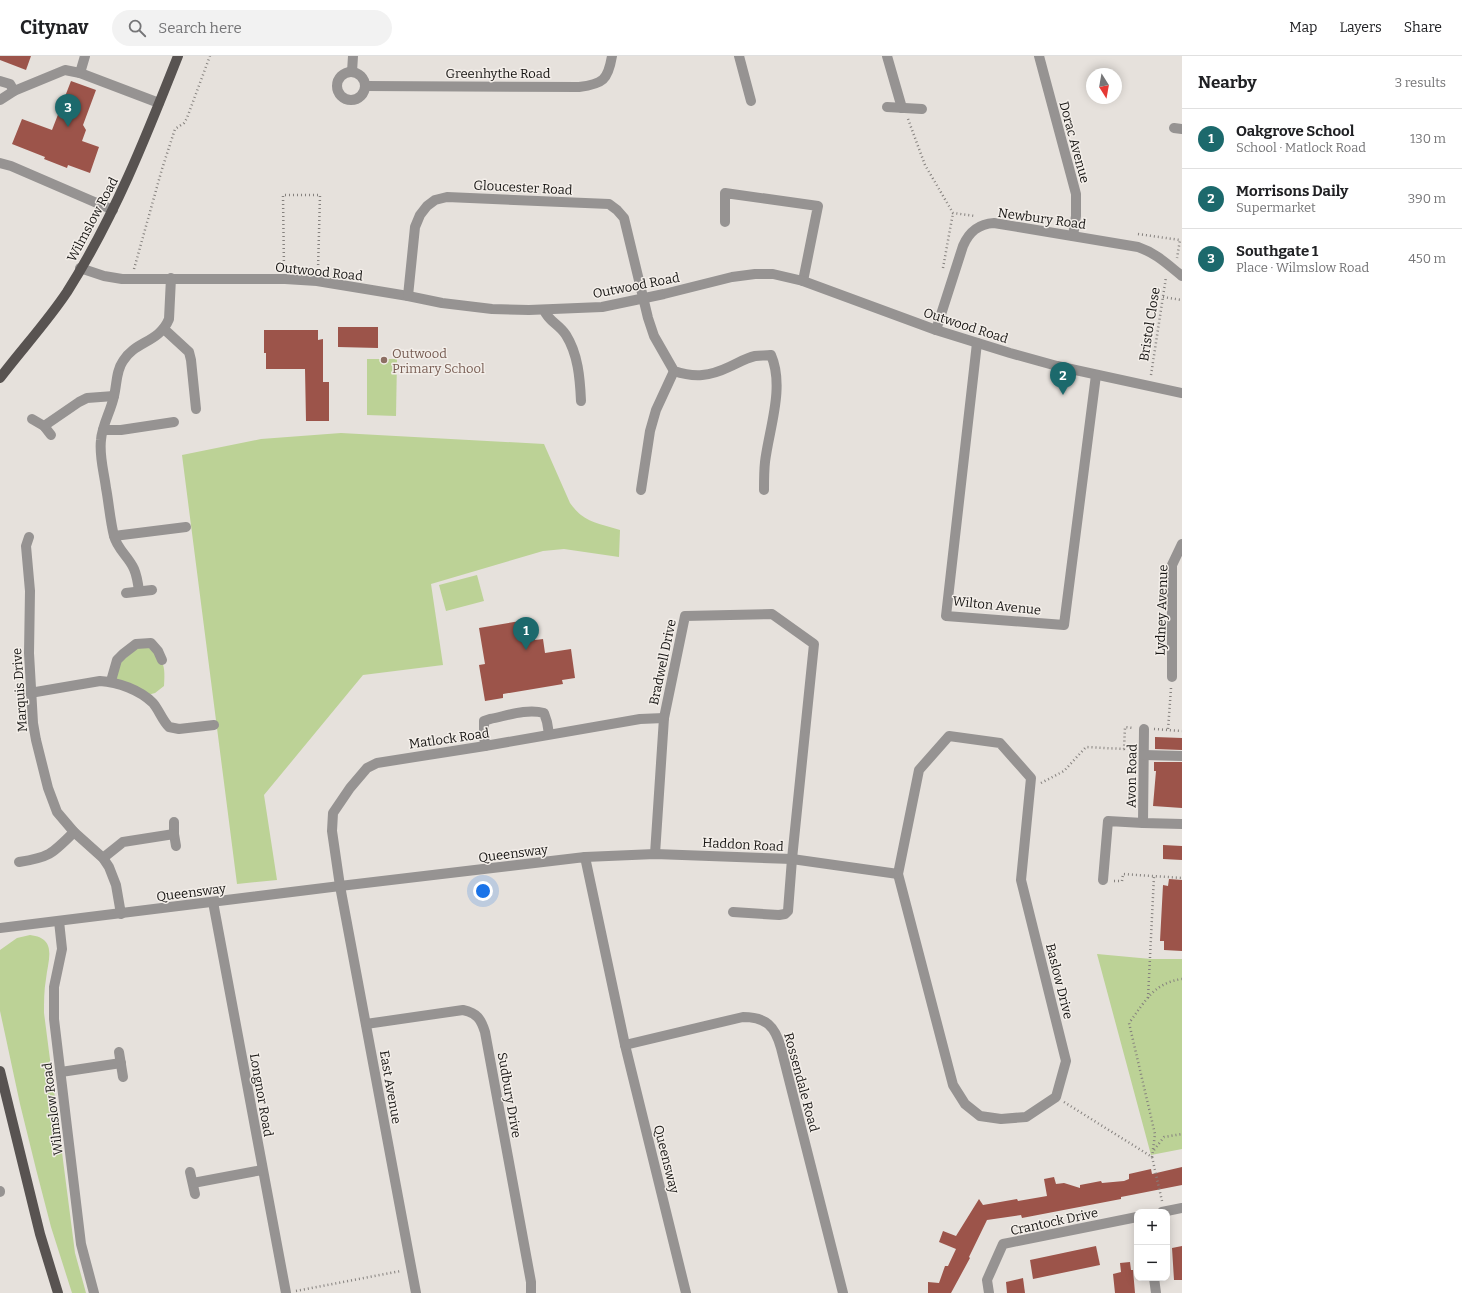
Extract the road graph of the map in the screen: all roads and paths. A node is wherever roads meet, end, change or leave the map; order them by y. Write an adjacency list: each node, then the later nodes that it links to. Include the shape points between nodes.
1 (85, 56): 10 (street)
2 (178, 56): 16 (main road, Wilmslow Road)
3 (210, 56): 29 (path, via 187,118 175,129)
4 (353, 56): 9 (street)
5 (612, 56): 12 (street, Greenhythe Road, via 605,79 599,83 578,87)
6 (739, 56): 15 (street)
7 (887, 56): 18 (street)
8 (1039, 56): 24 (street, Dorac Avenue, via 1076,194)
9 (352, 72): 12 (street, via 361,77); 12 (street, via 345,73 339,78 339,94 351,100 363,92)
10 (80, 73): 13 (street, via 60,71); 16 (street)
11 (0, 81): 13 (street, via 10,84)
12 (364, 86)
13 (14, 91): 14 (street)
14 (0, 100)
15 (751, 101)
16 (159, 103): 21 (main road, Wilmslow Road)
17 (887, 107): 18 (street)
18 (902, 108): 19 (street); 23 (path, via 925,165 953,213 981,217)
19 (922, 109)
20 (0, 163): 21 (street)
21 (113, 210): 26 (main road, Wilmslow Road)
22 (725, 222): 32 (street, via 725,193 818,206)
23 (987, 224): 24 (street, Newbury Road); 39 (street, Newbury Road, via 979,226 967,237)
24 (1073, 236): 25 (street, Newbury Road, via 1149,250)
25 (1168, 265): 27 (street, Newbury Road); 34 (path, Bristol Close)
26 (80, 268): 29 (street, Outwood Road, via 108,277); 43 (main road, Wilmslow Road, via 62,298)
27 (1182, 276)
28 (171, 278): 29 (street, Outwood Road); 30 (street, Outwood Road); 38 (street, via 169,319)
29 (131, 279)
30 (285, 279): 31 (street, Outwood Road); 31 (path, via 283,195 320,195)
31 (317, 281): 33 (street, Outwood Road)
32 (803, 281): 35 (street, Outwood Road, via 773,274 755,274 732,277); 39 (street, Outwood Road)
33 (408, 296): 35 (street, Gloucester Road, via 415,227 427,206 434,200 447,197 609,204 624,218); 37 (street, Outwood Road, via 492,309)
34 (1163, 297): 36 (path); 44 (path, Bristol Close)
35 (644, 299): 37 (street, Outwood Road, via 602,307); 41 (street, Gloucester Road, via 654,336)
36 (1182, 300)
37 (544, 310): 47 (street, via 547,317 565,334 570,344 577,363)
38 (164, 329): 46 (street, via 155,338 133,350 122,362); 48 (street, via 189,352)
39 (936, 330): 40 (street, Outwood Road)
40 (977, 343): 42 (street, Outwood Road); 42 (street, Wilton Avenue, via 946,616 1064,625)
41 (674, 371): 54 (street, via 650,430); 55 (street, via 697,376 720,371 756,356 771,355 775,364 777,393 765,462)
42 (1096, 375): 44 (street, Outwood Road)
43 (0, 378)
44 (1149, 386): 45 (street, Outwood Road)
45 (1182, 393)
46 (114, 396): 51 (street, via 83,400); 52 (street)
47 (581, 401)
48 (196, 409)
49 (32, 419): 51 (street)
50 (174, 422): 52 (street, via 121,430)
51 (44, 426): 53 (street)
52 (103, 430): 57 (street, via 101,454)
53 (51, 435)
54 (641, 490)
55 (764, 490)
56 (186, 527): 57 (street)
57 (114, 536): 61 (street, via 134,568)
58 (29, 537): 66 (street, Marquis Drive, via 26,552 30,591)
59 (1182, 544): 64 (street, Lydney Avenue, via 1172,565)
60 (152, 590): 61 (street)
61 (139, 591): 62 (street)
62 (126, 593)
63 (162, 660): 65 (street, via 151,643 136,644 117,660)
64 (1172, 678): 70 (path)
65 (111, 681): 66 (street); 68 (street, via 144,696 169,727 179,730)
66 (30, 693): 80 (street, Marquis Drive, via 36,740 48,788 57,812)
67 (664, 718): 72 (street, Matlock Road, via 640,719); 83 (street, Bradwell Drive); 86 (street, Bradwell Drive, via 685,616 772,614 814,644)
68 (214, 725)
69 (1144, 729): 70 (path); 74 (street, Avon Road); 76 (path, via 1125,728 1124,749 1086,747 1064,771)
70 (1168, 730): 71 (path)
71 (1182, 731)
72 (549, 734): 73 (street, Matlock Road); 73 (street, via 544,713 537,711 490,718 484,722)
73 (485, 746): 92 (street, Matlock Road, via 388,760 367,768 333,813 332,831)
74 (1144, 755): 75 (street); 78 (street, Avon Road)
75 (1182, 756)
76 (1030, 789): 88 (street, Baslow Drive, via 1031,778 1000,743 949,736 919,770); 107 (street, Baslow Drive, via 1021,880 1066,1060)
77 (174, 822): 81 (street)
78 (1143, 823): 79 (street, Avon Road); 91 (street, Avon Road, via 1108,821)
79 (1182, 824)
80 (74, 832): 85 (street, Marquis Drive); 87 (street, via 49,855)
81 (174, 834): 82 (street); 85 (street, via 123,842)
82 (176, 846)
83 (655, 854): 84 (street, Haddon Road); 86 (street, Haddon Road)
84 (585, 857): 92 (street, Queensway); 101 (street, Queensway)
85 (103, 858): 95 (street, Marquis Drive, via 113,875)
86 (792, 860): 88 (street, Haddon Road); 94 (street, via 788,911 785,914 780,916)
87 (19, 862)
88 (898, 874): 107 (street, Baslow Drive, via 953,1085 964,1104 980,1116 1001,1119 1026,1117)
89 (1154, 876): 90 (path); 91 (path, via 1123,874 1122,881); 99 (path)
90 (1182, 878)
91 (1103, 880)
92 (340, 886): 93 (street, Queensway); 100 (street, East Avenue)
93 (213, 902): 95 (street, Queensway); 110 (street, Longnor Road)
94 (733, 912)
95 (121, 914): 96 (street, Queensway)
96 (59, 921): 97 (street, Queensway); 105 (street, Wilmslow Road, via 62,949 53,1000)
97 (0, 928)
98 (1182, 979): 99 (path, via 1168,982 1154,990)
99 (1148, 998): 109 (path, via 1129,1023 1155,1134)
100 (366, 1024): 118 (street, East Avenue); 124 (street, Sudbury Drive, via 463,1010 480,1018 485,1032)
101 (625, 1045): 125 (street, Queensway); 126 (street, Rossendale Road, via 743,1017 757,1018 775,1030)
102 (119, 1052): 103 (street)
103 (121, 1063): 105 (street); 106 (street)
104 (0, 1071): 120 (main road, via 40,1234)
105 (61, 1072): 121 (street, Wilmslow Road, via 81,1244)
106 (123, 1078)
107 (1056, 1097): 109 (path)
108 (1182, 1134): 109 (path, via 1164,1137 1154,1148)
109 (1152, 1157): 115 (path)
110 (262, 1170): 112 (street); 122 (street, Longnor Road)
111 (190, 1172): 112 (street)
112 (193, 1183): 113 (street)
113 (195, 1194)
114 (1182, 1208): 116 (street)
115 (1162, 1209)
116 (1170, 1211)
117 (1134, 1218): 127 (street, Crantock Drive, via 1003,1244 987,1280)
118 (411, 1269): 122 (path); 123 (street, East Avenue)
119 (1154, 1281): 128 (street)
120 (58, 1293)
121 (94, 1293)
122 (285, 1293)
123 (416, 1293)
124 (531, 1293)
125 (686, 1293)
126 (843, 1293)
127 (989, 1293)
128 (1156, 1293)

